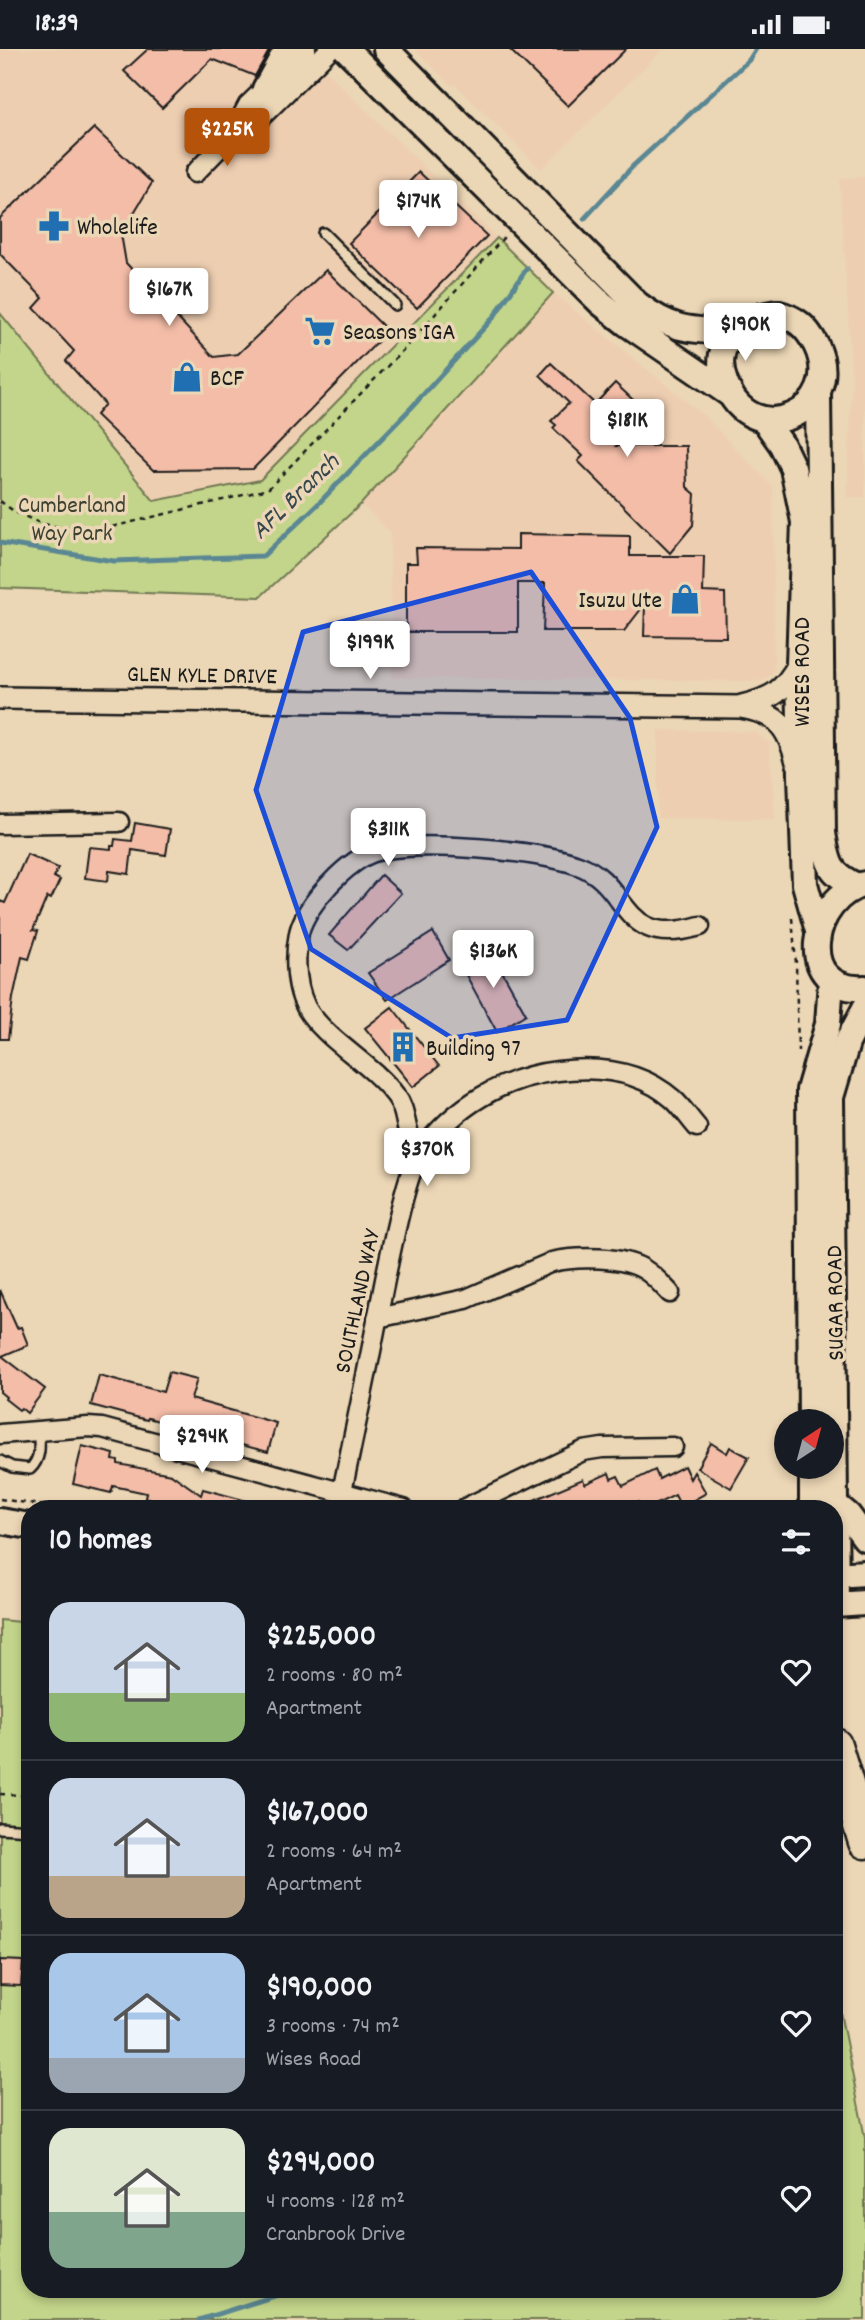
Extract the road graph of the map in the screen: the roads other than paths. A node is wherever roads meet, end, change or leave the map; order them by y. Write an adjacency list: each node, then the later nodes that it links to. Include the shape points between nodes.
1 (287, 49): 6 (main road)
2 (306, 49): 6 (street)
3 (330, 49): 7 (street, via 260,118)
4 (346, 49): 13 (main road, via 601,303)
5 (386, 49): 11 (main road, via 637,304 669,325)
6 (265, 89): 7 (street, via 248,105)
7 (231, 136): 8 (street)
8 (195, 173)
9 (323, 233): 10 (lane)
10 (395, 305)
11 (733, 332): 12 (main road, via 758,315 776,313 793,318 806,328 821,358); 13 (main road, via 721,366)
12 (818, 394): 14 (main road, via 799,414); 21 (main road, WISES ROAD, via 823,833 828,863 840,878)
13 (731, 395): 14 (main road, via 750,415)
14 (765, 421): 15 (main road, WISES ROAD, via 782,445 800,493 804,522)
15 (799, 664): 17 (street, via 771,698); 18 (main road, WISES ROAD)
16 (0, 698): 17 (street, GLEN KYLE DRIVE)
17 (740, 707): 18 (street, via 781,724 791,739)
18 (801, 776): 23 (main road, WISES ROAD, via 806,884)
19 (119, 821): 20 (street)
20 (0, 824)
21 (861, 885): 23 (main road, via 841,896)
22 (700, 926): 28 (street, via 678,933 642,923 596,875 564,861 490,850 407,846 377,851 348,867 302,922 297,954 300,989 310,1014 398,1099 409,1140)
23 (818, 931): 24 (main road, WISES ROAD, via 817,963)
24 (831, 980): 25 (main road, via 853,989); 31 (main road, SUGAR ROAD, via 828,1024 809,1090)
25 (865, 988)
26 (865, 1008): 41 (main road, SUGAR ROAD, via 847,1043 831,1097)
27 (697, 1126): 28 (street, SOUTHLAND WAY, via 673,1099 649,1083 624,1073 572,1069 542,1073 481,1095)
28 (421, 1152): 30 (street, SOUTHLAND WAY, via 398,1219)
29 (670, 1293): 30 (street, via 653,1276 626,1262 566,1259 466,1299)
30 (377, 1318): 37 (street, SOUTHLAND WAY)
31 (811, 1409)
32 (38, 1431): 33 (street); 35 (lane, via 37,1463 30,1469); 37 (street, via 102,1428)
33 (0, 1434)
34 (673, 1447): 39 (street, via 583,1451)
35 (0, 1461)
36 (812, 1479): 40 (main road)
37 (342, 1492): 38 (street)
38 (371, 1500)
39 (482, 1500)
40 (812, 1500)
41 (836, 1500)
42 (843, 1511): 47 (main road)
43 (0, 1521): 44 (main road)
44 (21, 1524)
45 (21, 1537): 46 (main road)
46 (0, 1538)
47 (865, 1538)
48 (865, 1573): 49 (main road)
49 (843, 1575)
50 (865, 1603): 51 (main road)
51 (843, 1605)
52 (843, 1771): 55 (highway)
53 (0, 1828): 54 (lane)
54 (21, 1829)
55 (865, 1842)

